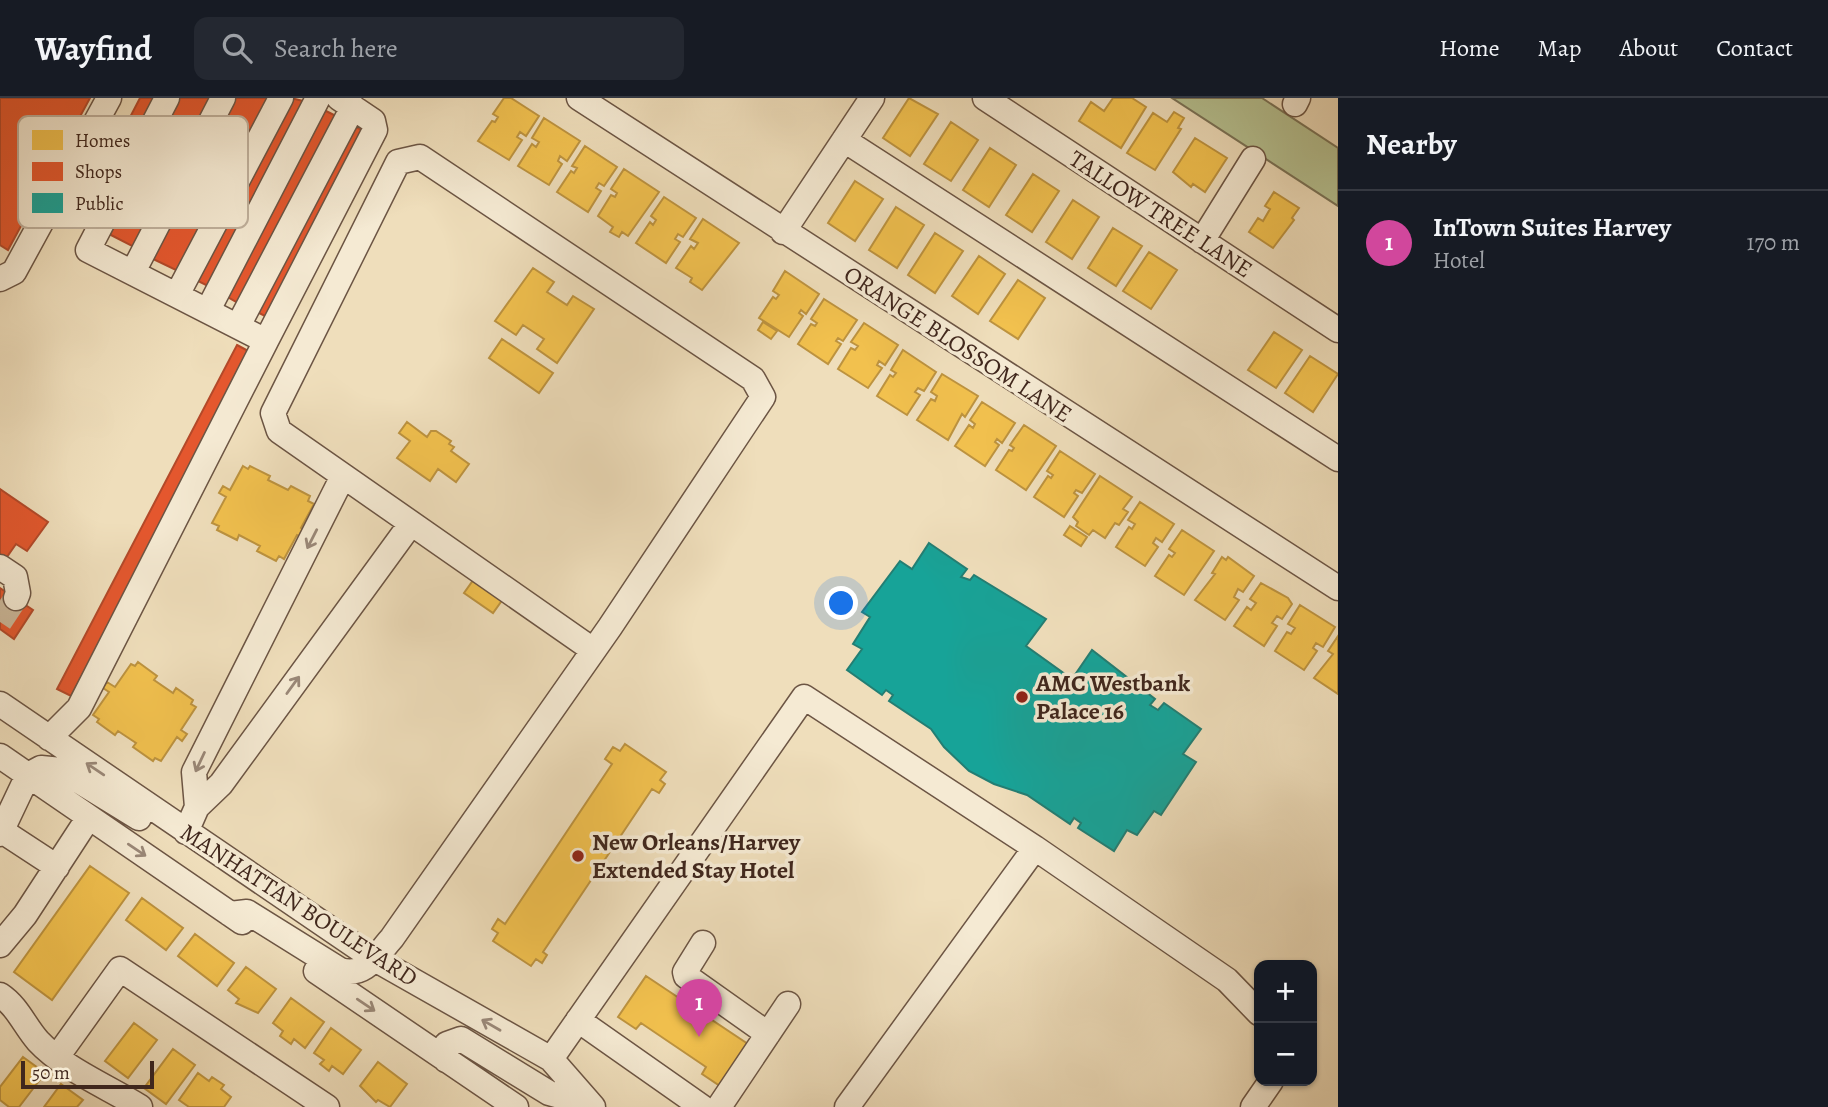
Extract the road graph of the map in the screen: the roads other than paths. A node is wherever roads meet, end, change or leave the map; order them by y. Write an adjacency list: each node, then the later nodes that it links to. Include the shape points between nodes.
1 (109, 98): 10 (street)
2 (167, 98): 11 (street)
3 (223, 98): 12 (street)
4 (281, 98): 15 (street)
5 (318, 98): 25 (street)
6 (579, 98): 20 (street, ORANGE BLOSSOM LANE)
7 (872, 98): 13 (street)
8 (985, 98): 21 (street, TALLOW TREE LANE)
9 (346, 103): 26 (street); 28 (street, via 373,121 375,130)
10 (99, 116)
11 (158, 116)
12 (214, 116)
13 (844, 140): 20 (street); 29 (street)
14 (1254, 159): 21 (street)
15 (248, 161)
16 (38, 228): 23 (street, via 14,272)
17 (99, 228): 22 (street, via 88,250)
18 (156, 228): 22 (street)
19 (212, 228): 24 (street)
20 (783, 232): 33 (street, ORANGE BLOSSOM LANE)
21 (1202, 242): 27 (street, TALLOW TREE LANE)
22 (133, 272): 24 (street)
23 (0, 279)
24 (177, 295): 25 (street)
25 (208, 310): 26 (street)
26 (238, 326): 28 (street)
27 (1338, 330)
28 (266, 341): 38 (street, via 79,708)
29 (1338, 459)
30 (342, 478): 31 (street); 35 (street, via 278,431 273,413 397,162 420,157 753,379 763,397); 37 (street, one-way to 37)
31 (410, 525): 35 (street); 39 (street, one-way to 31)
32 (0, 567): 34 (street, via 15,577)
33 (1338, 588)
34 (16, 598)
35 (593, 650): 51 (street, via 392,938)
36 (0, 704): 38 (street, MANHATTAN BOULEVARD)
37 (220, 721): 39 (street); 42 (street, one-way to 42, via 194,772)
38 (49, 738): 44 (street, MANHATTAN BOULEVARD, one-way to 38)
39 (252, 740): 42 (street)
40 (0, 756): 41 (street, MANHATTAN BOULEVARD)
41 (28, 775): 43 (street, MANHATTAN BOULEVARD); 44 (street, via 41,768 61,771 153,826); 45 (street)
42 (197, 807): 44 (street)
43 (89, 817): 47 (street); 48 (street, MANHATTAN BOULEVARD, one-way to 48)
44 (182, 828): 51 (street, MANHATTAN BOULEVARD)
45 (1, 832): 47 (street)
46 (1035, 848): 54 (street, via 1227,980); 55 (street, via 804,697); 67 (street)
47 (57, 867): 50 (street)
48 (230, 914): 51 (street, via 247,912 340,971 360,973); 59 (street, MANHATTAN BOULEVARD, one-way to 59)
49 (703, 943): 56 (street, via 686,976)
50 (0, 944)
51 (373, 958): 58 (street, MANHATTAN BOULEVARD, one-way to 51)
52 (0, 995): 57 (street)
53 (788, 1004): 56 (street)
54 (1254, 1008)
55 (578, 1020): 58 (street); 65 (street)
56 (768, 1034): 66 (street)
57 (57, 1057): 63 (street); 64 (street, via 120,969)
58 (551, 1059): 62 (street, MANHATTAN BOULEVARD)
59 (446, 1060): 61 (street, MANHATTAN BOULEVARD); 62 (street, via 447,1044 461,1039 549,1093)
60 (1268, 1086): 68 (street)
61 (507, 1105)
62 (591, 1105)
63 (140, 1107)
64 (327, 1107)
65 (702, 1107)
66 (719, 1107)
67 (847, 1107)
68 (1253, 1107)

